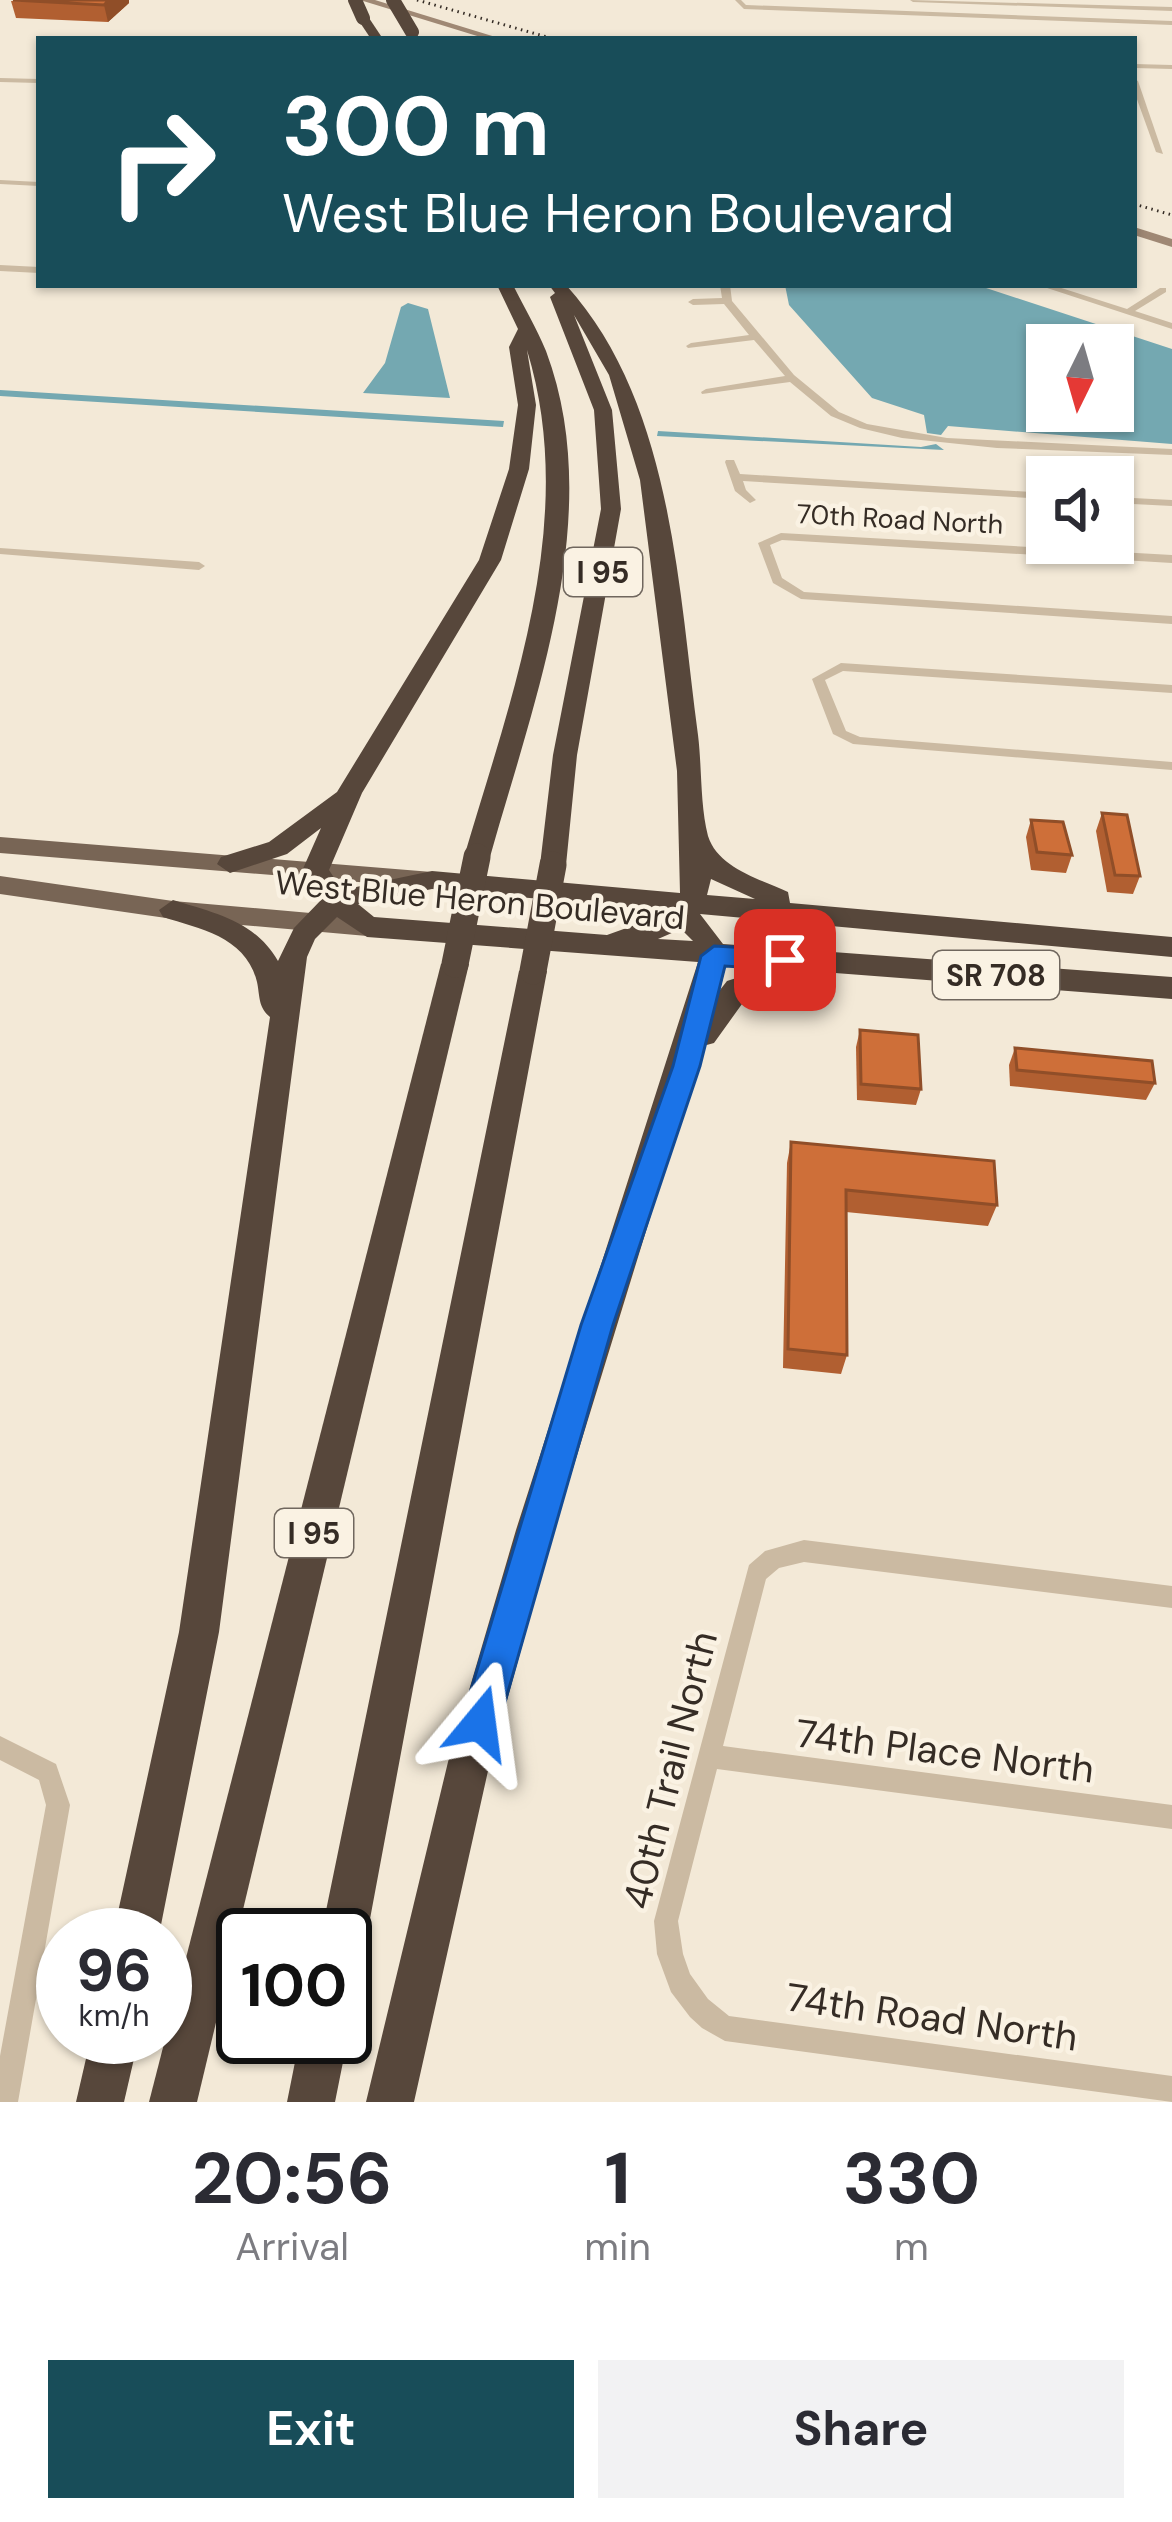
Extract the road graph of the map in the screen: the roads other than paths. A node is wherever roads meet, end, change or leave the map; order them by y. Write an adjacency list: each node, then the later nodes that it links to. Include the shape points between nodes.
1 (344, 0): 14 (main road)
2 (355, 0): 15 (highway, bridge)
3 (365, 0): 18 (main road)
4 (394, 0): 13 (highway, bridge)
5 (738, 0): 10 (street, via 744,7)
6 (913, 0): 8 (street)
7 (1116, 0): 9 (street)
8 (1014, 2): 9 (street); 10 (street)
9 (1166, 4): 11 (street)
10 (1000, 16): 11 (street)
11 (1154, 22): 12 (street)
12 (1172, 23)
13 (414, 35)
14 (461, 35): 16 (main road); 17 (main road)
15 (375, 36)
16 (464, 36)
17 (467, 36)
18 (487, 36)
19 (1137, 66): 20 (street)
20 (1172, 67)
21 (0, 80): 22 (street)
22 (36, 81)
23 (1137, 89): 24 (street)
24 (1160, 152)
25 (0, 182): 26 (street)
26 (36, 184)
27 (1137, 237): 28 (main road)
28 (1172, 247)
29 (0, 268): 30 (street)
30 (36, 270)
31 (506, 288): 41 (highway, I 95)
32 (556, 288): 86 (highway, I 95, bridge, via 603,410 611,508 553,865)
33 (558, 288): 60 (highway, via 591,320 638,424)
34 (725, 288): 37 (street)
35 (1053, 288): 39 (street)
36 (1162, 290): 39 (street)
37 (727, 301): 38 (street); 42 (street)
38 (693, 302)
39 (1128, 312): 40 (street)
40 (1172, 326)
41 (526, 330): 59 (highway, via 518,347 527,405 519,469 490,560); 93 (highway, I 95, bridge, via 556,416 560,505 550,569)
42 (758, 337): 43 (street); 44 (street)
43 (692, 346)
44 (794, 378): 45 (street); 46 (street, via 828,410 902,436)
45 (706, 392)
46 (1172, 452)
47 (730, 461): 48 (street)
48 (735, 477): 49 (street); 50 (street)
49 (1026, 495)
50 (750, 500)
51 (1134, 501): 52 (street)
52 (1172, 503)
53 (0, 551): 55 (street)
54 (1172, 560): 56 (street, 70th Road North, via 764,543 777,580 793,592)
55 (199, 566)
56 (1172, 620)
57 (1172, 689): 58 (street, via 827,670 818,679 840,734 858,741)
58 (1172, 766)
59 (349, 793): 62 (highway, via 301,835); 63 (highway)
60 (696, 840): 67 (highway); 69 (highway, via 720,872 742,885)
61 (0, 845): 62 (main road, West Blue Heron Boulevard)
62 (230, 864): 63 (main road, West Blue Heron Boulevard)
63 (315, 871): 64 (main road, West Blue Heron Boulevard); 66 (highway)
64 (432, 880): 66 (highway); 67 (highway, West Blue Heron Boulevard, via 636,896)
65 (0, 885): 68 (main road, West Blue Heron Boulevard / SR 708)
66 (336, 901): 70 (highway); 71 (highway)
67 (689, 908): 69 (highway, West Blue Heron Boulevard / SR 708); 72 (highway, via 644,934); 74 (highway)
68 (173, 910): 70 (main road, West Blue Heron Boulevard / SR 708); 79 (highway, via 259,945 272,972)
69 (824, 913): 73 (highway, West Blue Heron Boulevard / SR 708)
70 (309, 924): 71 (main road, West Blue Heron Boulevard / SR 708); 79 (highway, via 293,957)
71 (367, 927): 72 (highway, West Blue Heron Boulevard / SR 708)
72 (601, 945): 74 (highway, West Blue Heron Boulevard / SR 708)
73 (1172, 947)
74 (714, 956): 75 (highway, West Blue Heron Boulevard / SR 708); 80 (highway)
75 (820, 962): 77 (highway, West Blue Heron Boulevard / SR 708); 80 (highway, via 737,989)
76 (1172, 975): 77 (highway, via 1100,970)
77 (1090, 982): 78 (highway, West Blue Heron Boulevard / SR 708)
78 (1172, 988)
79 (279, 1037): 85 (highway, via 199,1632)
80 (686, 1066): 95 (highway, via 597,1325 469,1762)
81 (1172, 1597): 83 (street, 40th Trail North, via 804,1551 773,1559 757,1573)
82 (0, 1748): 91 (street, via 48,1772 58,1805)
83 (708, 1756): 84 (street, 74th Place North); 87 (street, 40th Trail North, via 666,1921 671,1966)
84 (1172, 1817)
85 (142, 1908)
86 (349, 1908)
87 (690, 2002): 90 (street, 74th Road North, via 725,2028)
88 (109, 2064): 92 (highway)
89 (319, 2064): 94 (highway)
90 (1172, 2089)
91 (4, 2102)
92 (100, 2102)
93 (173, 2102)
94 (311, 2102)
95 (390, 2102)

